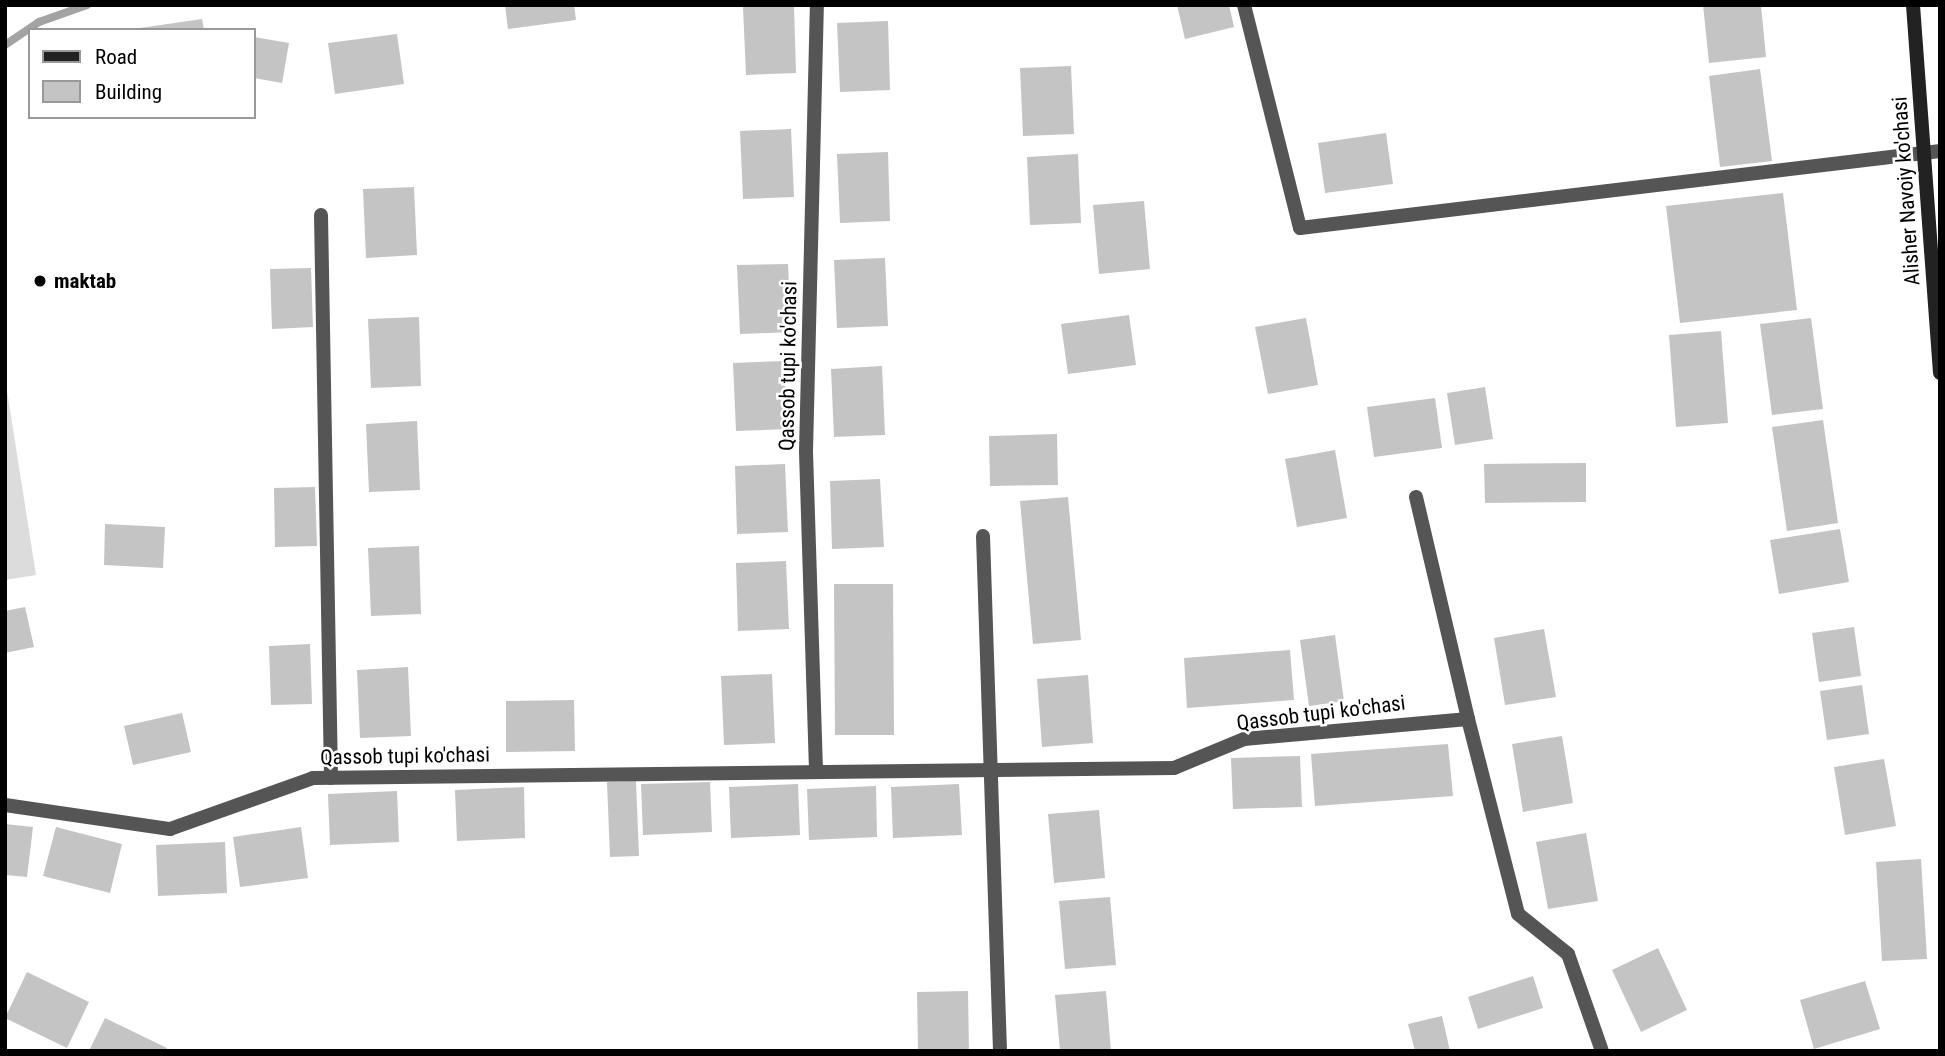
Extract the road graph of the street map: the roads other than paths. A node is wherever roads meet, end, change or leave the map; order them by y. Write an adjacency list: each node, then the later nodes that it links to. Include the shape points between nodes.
1 (817, 5): 12 (street, Qassob tupi ko'chasi, via 806,451)
2 (1244, 5): 5 (street, via 1300,228)
3 (1913, 5): 5 (main road, Alisher Navoiy ko'chasi)
4 (1940, 151): 5 (street)
5 (1924, 153): 7 (main road, Alisher Navoiy ko'chasi)
6 (321, 215): 13 (street)
7 (1940, 373)
8 (1416, 497): 10 (street)
9 (984, 536): 11 (street)
10 (1468, 719): 11 (street, Qassob tupi ko'chasi, via 1244,739 1174,768); 16 (street, via 1518,914 1568,954)
11 (993, 767): 12 (street, Qassob tupi ko'chasi); 15 (street)
12 (816, 770): 13 (street, Qassob tupi ko'chasi)
13 (331, 778): 14 (street, Qassob tupi ko'chasi, via 313,778 170,829)
14 (5, 806)
15 (1000, 1051)
16 (1602, 1051)

